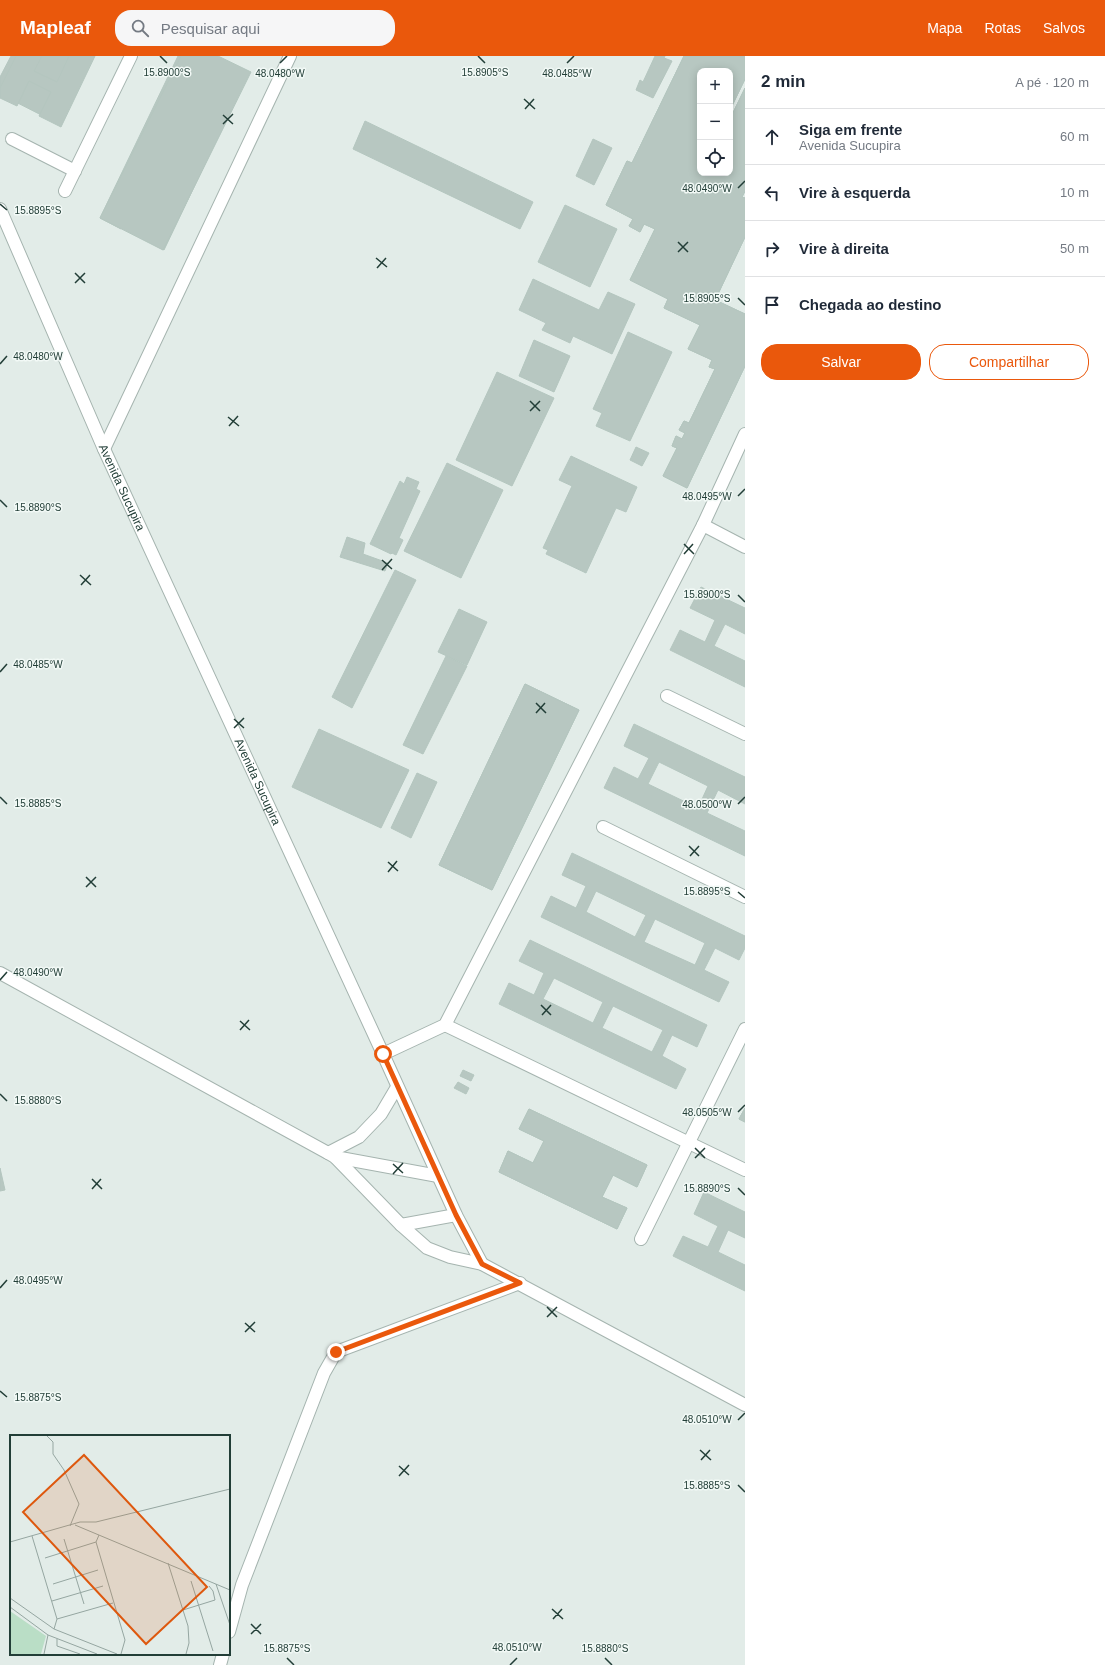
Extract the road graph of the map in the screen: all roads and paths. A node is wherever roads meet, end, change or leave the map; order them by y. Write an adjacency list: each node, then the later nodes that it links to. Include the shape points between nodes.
1 (131, 56): 4 (street)
2 (290, 56): 8 (street)
3 (12, 139): 4 (street)
4 (75, 171): 5 (street)
5 (65, 191)
6 (0, 210): 8 (street, Avenida Sucupira)
7 (745, 434): 9 (street)
8 (104, 449): 18 (street, Avenida Sucupira)
9 (703, 525): 10 (street); 16 (street)
10 (745, 547)
11 (667, 696): 12 (street)
12 (745, 734)
13 (603, 827): 14 (street)
14 (745, 897)
15 (0, 973): 21 (street)
16 (445, 1025): 18 (street); 20 (street)
17 (745, 1029): 20 (street)
18 (383, 1054): 19 (street, Avenida Sucupira)
19 (397, 1087): 21 (street, via 381,1114 359,1137); 23 (street, Avenida Sucupira)
20 (690, 1143): 22 (street); 26 (street)
21 (331, 1155): 23 (street); 25 (street)
22 (745, 1170)
23 (438, 1176): 24 (street, Avenida Sucupira)
24 (456, 1215): 25 (street); 27 (street, Avenida Sucupira)
25 (400, 1225): 27 (street, via 427,1248 450,1257)
26 (641, 1239)
27 (482, 1264): 28 (street)
28 (520, 1283): 29 (street); 30 (street, via 336,1352 324,1373 242,1585)
29 (745, 1405)
30 (230, 1628)
31 (223, 1655): 32 (street)
32 (220, 1665)

